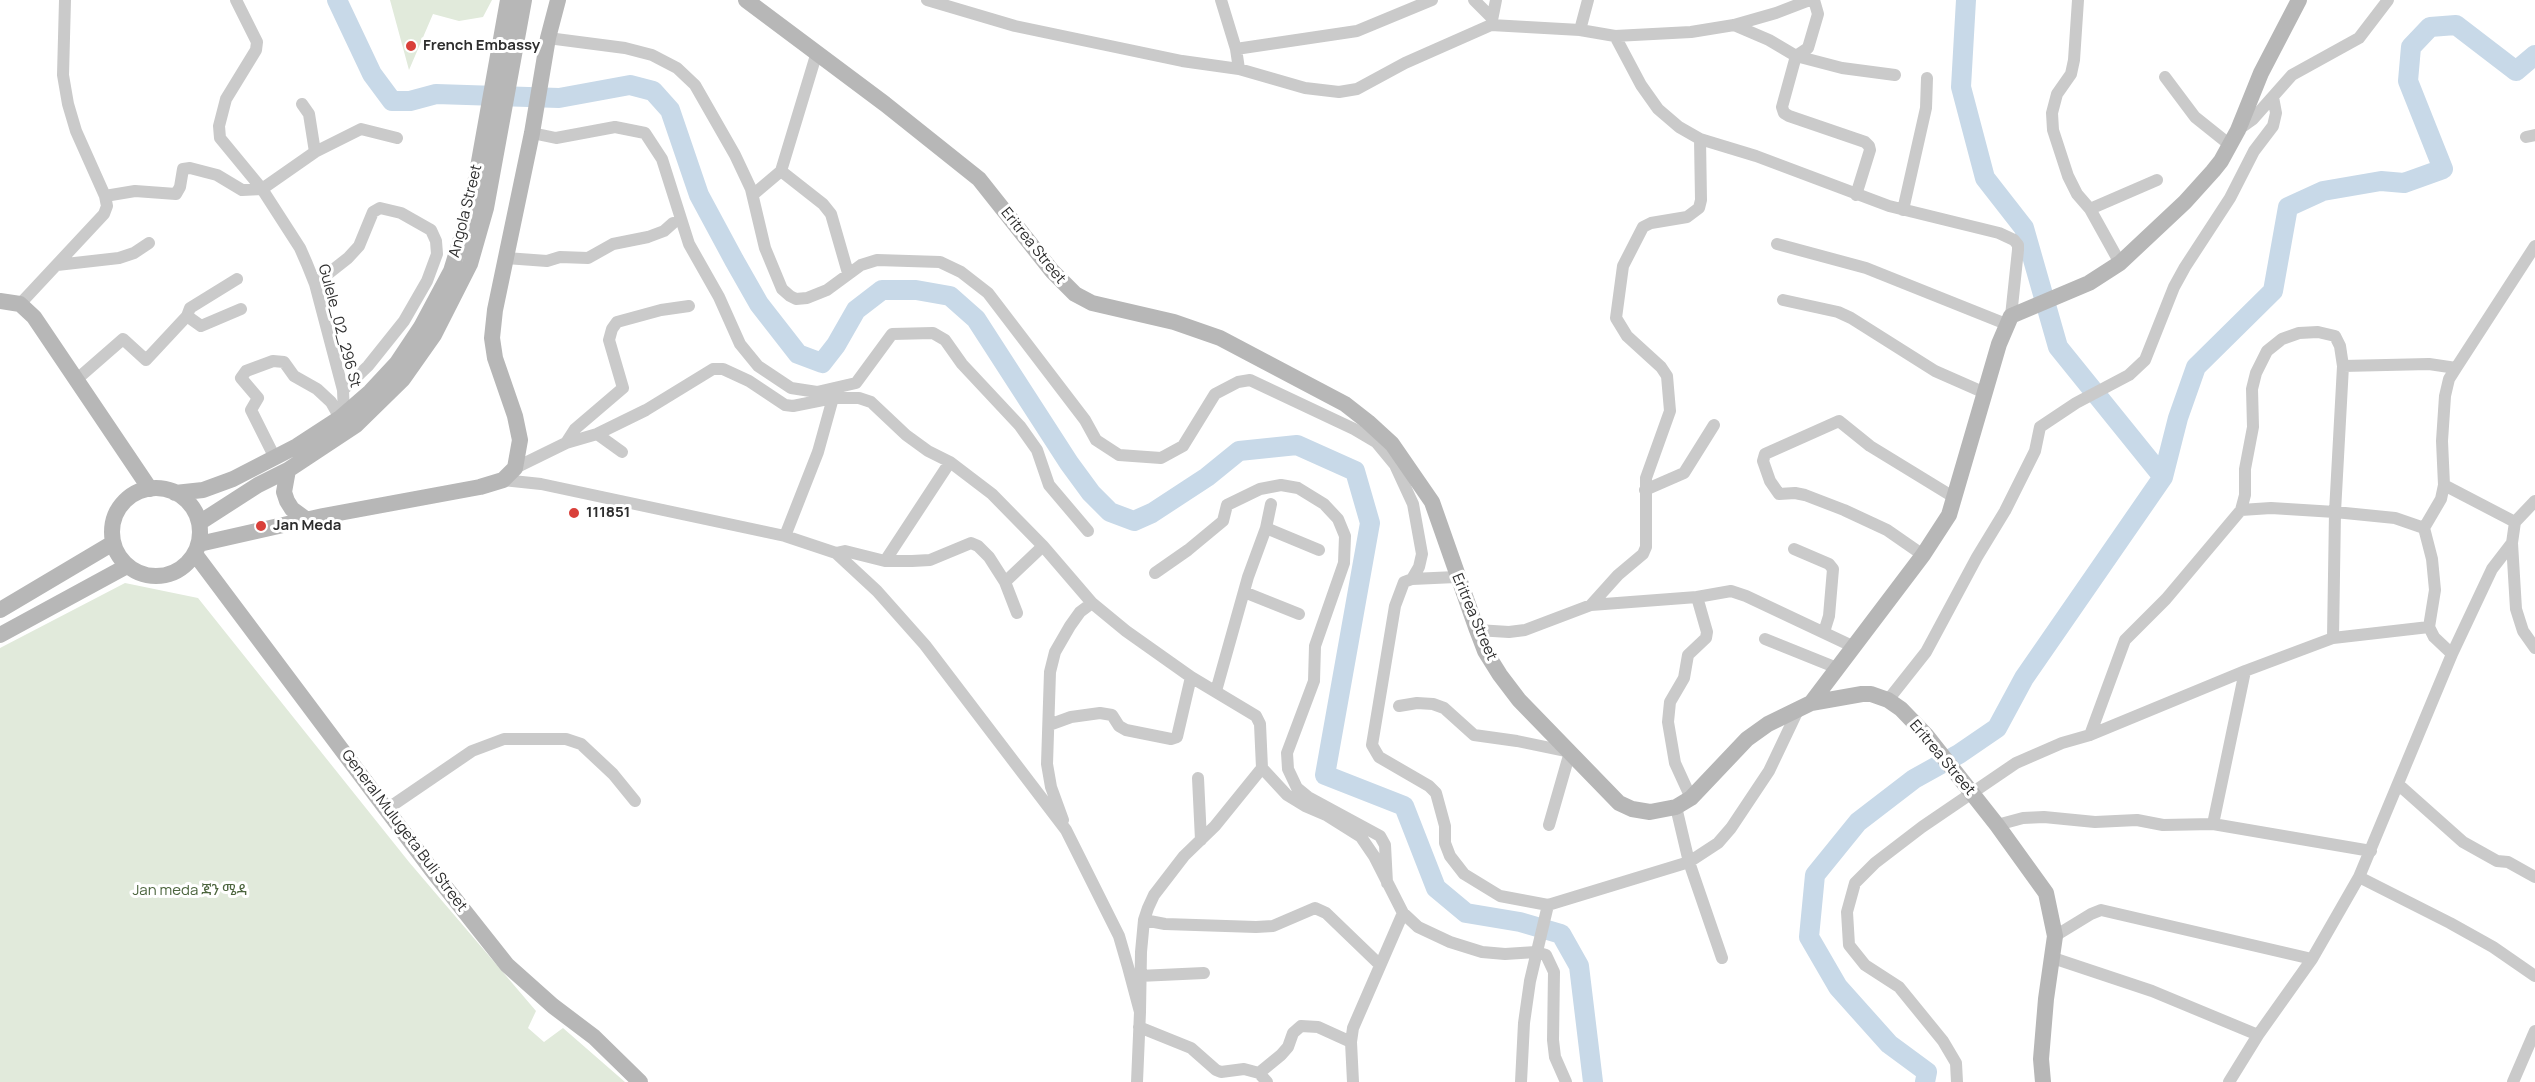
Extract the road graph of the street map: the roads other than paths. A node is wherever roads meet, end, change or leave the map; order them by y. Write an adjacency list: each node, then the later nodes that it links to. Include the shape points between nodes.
1 (65, 0): 41 (street, via 63,75 68,104)
2 (236, 0): 38 (street, Gulele_02_296 St, via 257,42 226,99 220,138)
3 (558, 0): 20 (main road)
4 (746, 0): 22 (main road, Eritrea Street)
5 (927, 0): 24 (street, via 1015,26)
6 (1221, 0): 21 (street)
7 (1432, 0): 21 (street, via 1358,31)
8 (1474, 0): 16 (street)
9 (1496, 0): 16 (street)
10 (1588, 0): 18 (street)
11 (1812, 0): 17 (street); 23 (street, via 1818,14 1808,48)
12 (2079, 0): 42 (street, via 2071,74 2057,94 2052,113 2053,130 2068,176)
13 (2299, 0): 30 (main road, via 2282,28)
14 (2388, 0): 28 (street, via 2359,38 2292,75)
15 (518, 3): 66 (main road, via 499,143 470,264 434,335 404,379)
16 (1492, 22): 18 (street); 24 (street, via 1357,89 1339,92 1305,88)
17 (1734, 25): 19 (street, via 1691,32); 23 (street)
18 (1580, 30): 19 (street)
19 (1615, 36): 33 (street, via 1658,109)
20 (548, 38): 31 (main road); 51 (street, via 625,48 652,55 676,68 695,85 735,155 751,189 765,248 782,289 796,299 807,298 827,290)
21 (1236, 49): 24 (street)
22 (817, 52): 36 (street); 105 (main road, Eritrea Street, via 979,179 1075,294 1092,303 1174,322 1220,338 1345,404 1368,422 1392,444 1432,502)
23 (1796, 56): 25 (street, via 1842,68); 40 (street, via 1782,107 1784,113 1869,146)
24 (1239, 69)
25 (1895, 75)
26 (2165, 77): 34 (street, via 2195,117)
27 (1927, 78): 43 (street, via 1926,108)
28 (2273, 97): 30 (street); 129 (street, via 2273,126 2254,151 2230,198 2174,287 2145,360 2129,375 2040,427 2035,451 2005,511 1926,652)
29 (302, 104): 35 (street, via 309,114)
30 (2238, 130): 34 (main road)
31 (532, 133): 48 (main road); 91 (street, via 556,138 615,127 645,133 662,159 689,244 740,345 758,366 791,388 816,392 856,383 892,334 933,333 945,340 1020,426 1037,450 1050,485)
32 (397, 138): 35 (street, via 361,129)
33 (1700, 139): 40 (street); 79 (street, via 1699,208 1687,217 1643,227 1623,266 1618,294 1616,318 1621,329 1667,376 1670,411)
34 (2230, 145): 49 (main road, via 2192,194)
35 (315, 152): 38 (street)
36 (781, 171): 39 (street); 51 (street, via 831,214)
37 (2157, 180): 42 (street)
38 (262, 189): 41 (street, via 242,190 218,175 190,168 183,169 176,194 135,192); 53 (street, Gulele_02_296 St, via 300,248)
39 (755, 193)
40 (1856, 195): 43 (street)
41 (105, 196): 50 (street, via 104,214)
42 (2090, 208): 49 (street)
43 (1903, 210): 60 (street, via 2014,240 2018,250)
44 (673, 223): 48 (street, via 664,231 613,244 588,258)
45 (149, 243): 50 (street, via 119,258)
46 (1777, 244): 60 (street, via 1866,268)
47 (2535, 246): 62 (street)
48 (506, 258): 76 (main road, via 492,338 520,440)
49 (2121, 263): 60 (main road)
50 (57, 265): 56 (street)
51 (848, 273): 103 (street, via 877,260 940,262 961,272 988,293 1096,440 1119,455 1161,458 1183,446 1215,393 1238,381 1250,380 1354,429 1376,442 1395,465 1413,504 1422,554)
52 (237, 279): 59 (street, via 190,308)
53 (315, 285): 64 (street, Gulele_02_296 St); 64 (street, via 359,246 372,212 380,208 401,213 431,230 436,241 437,254 428,281 404,321)
54 (1783, 300): 65 (street, via 1838,312 1935,371)
55 (0, 301): 56 (main road)
56 (20, 304): 63 (main road, via 34,317)
57 (689, 306): 71 (street, via 617,322 609,340 623,388 575,429)
58 (241, 309): 59 (street, via 201,326)
59 (187, 316): 63 (street, via 146,360 123,339)
60 (2009, 320): 65 (main road)
61 (2343, 366): 62 (street, via 2430,364); 84 (street, via 2335,336 2318,332 2282,339 2267,351 2252,389 2253,427); 85 (street)
62 (2456, 368): 77 (street, via 2445,396)
63 (76, 380): 78 (main road)
64 (343, 390): 68 (street, Gulele_02_296 St)
65 (1985, 393): 81 (main road)
66 (373, 398): 68 (main road); 75 (main road, via 356,425)
67 (833, 398): 70 (street, via 785,405 749,381 723,369 713,369 646,410); 74 (street, via 871,402 906,435); 92 (street, via 818,452)
68 (342, 416): 73 (main road); 73 (street, via 316,389 294,376 284,362 273,361 246,371 241,378 258,398 251,410)
69 (1714, 425): 79 (street, via 1684,473)
70 (597, 434): 71 (street); 72 (street)
71 (566, 442): 76 (street)
72 (622, 452)
73 (275, 458): 80 (main road, via 215,486)
74 (950, 462): 95 (street, via 992,494); 101 (street)
75 (288, 470): 86 (main road, via 284,492 287,501); 88 (main road)
76 (509, 474): 86 (main road, via 480,487); 92 (street)
77 (2444, 485): 87 (street); 90 (street, via 2441,499)
78 (150, 489): 80 (main road); 93 (main road, via 138,492 120,507 113,525)
79 (1645, 490): 112 (street, via 1643,554)
80 (175, 493): 88 (main road, via 195,510)
81 (1955, 498): 100 (main road, via 1940,531); 100 (street, via 1870,446 1839,421 1765,454 1763,461 1779,494 1805,495 1854,514 1887,530)
82 (2535, 501): 87 (street)
83 (1271, 504): 89 (street)
84 (2241, 510): 85 (street); 133 (street, via 2166,599 2126,639)
85 (2336, 512): 90 (street, via 2396,518); 120 (street)
86 (307, 520): 96 (main road)
87 (2515, 522): 94 (street)
88 (199, 523): 96 (main road)
89 (1266, 528): 98 (street); 109 (street)
90 (2424, 528): 116 (street, via 2435,590)
91 (1088, 531)
92 (785, 536): 99 (street)
93 (113, 543): 102 (main road); 113 (main road)
94 (2512, 543): 123 (street, via 2516,609 2523,631); 124 (street, via 2492,569)
95 (1043, 546): 108 (street); 111 (street)
96 (197, 549): 102 (main road, via 178,571 165,576 138,573); 142 (main road, General Mulugeta Buli Street)
97 (1794, 549): 119 (street, via 1833,569)
98 (1319, 550)
99 (836, 553): 101 (street, via 844,551); 146 (street, via 877,591 925,645)
100 (1923, 555): 122 (main road)
101 (885, 561): 108 (street, via 930,560 971,543 989,557)
102 (127, 566): 117 (main road)
103 (1419, 567): 106 (street); 107 (street)
104 (1155, 573): 152 (street, via 1223,521 1227,505 1260,489 1281,485 1298,488 1324,504 1338,519 1345,536 1344,563 1315,646 1314,681 1287,753 1288,769 1297,788 1308,797 1380,836 1385,845)
105 (1456, 577): 106 (street); 118 (main road, Eritrea Street)
106 (1430, 578): 107 (street)
107 (1412, 579): 153 (street, via 1404,582 1395,606 1372,745 1375,753 1436,793 1445,826 1445,843 1464,874 1500,896)
108 (1005, 582): 114 (street)
109 (1244, 592): 115 (street); 128 (street)
110 (1697, 597): 112 (street); 119 (street, via 1731,591); 139 (street, via 1706,638 1688,655 1684,678 1670,702 1668,722 1675,764)
111 (1092, 603): 127 (street); 132 (street, via 1080,612 1055,652 1049,682)
112 (1591, 605): 118 (street, via 1526,630)
113 (0, 610)
114 (1017, 613)
115 (1299, 614)
116 (2429, 627): 120 (street); 124 (street)
117 (2, 629)
118 (1477, 630): 134 (main road, Eritrea Street, via 1485,651 1512,692)
119 (1824, 632): 122 (street)
120 (2333, 638): 126 (street)
121 (1765, 639): 125 (street)
122 (1852, 646): 125 (main road)
123 (2535, 648)
124 (2452, 654): 137 (street)
125 (1837, 668): 130 (main road)
126 (2245, 671): 133 (street); 143 (street)
127 (1191, 677): 128 (street); 132 (street, via 1176,737 1171,739 1125,730 1112,715 1100,713)
128 (1216, 691): 135 (street, via 1256,716 1260,724)
129 (1888, 700): 130 (main road, Eritrea Street, via 1862,694); 138 (main road, Eritrea Street, via 1926,735)
130 (1805, 705): 139 (main road, Eritrea Street, via 1747,739); 149 (street, via 1769,771 1731,828 1718,843)
131 (1399, 706): 134 (street, via 1433,704 1444,708 1474,735)
132 (1049, 725): 146 (street, via 1047,764)
133 (2090, 735): 138 (street, via 2016,763)
134 (1570, 752): 141 (main road, Eritrea Street, via 1619,803 1650,812); 144 (street)
135 (1262, 768): 147 (street); 152 (street, via 1287,795 1361,837)
136 (1198, 778): 147 (street)
137 (2398, 785): 148 (street); 151 (street, via 2463,842)
138 (1971, 792): 145 (main road, Eritrea Street); 176 (street, via 1875,863 1855,883 1847,912 1849,945 1865,965 1899,987 1943,1041 1956,1063)
139 (1691, 798): 141 (main road, Eritrea Street)
140 (635, 801): 142 (street, via 581,744 566,739 504,739 472,751)
141 (1676, 807): 149 (street)
142 (387, 809): 171 (main road, General Mulugeta Buli Street, via 507,965 594,1037)
143 (2213, 824): 145 (street, via 2163,825 2137,820 2095,822 2044,817); 148 (street)
144 (1549, 825)
145 (1997, 825): 156 (main road, Eritrea Street, via 2046,893)
146 (1066, 830): 165 (street, via 1119,936)
147 (1201, 840): 155 (street, via 1154,895)
148 (2371, 851): 150 (street)
149 (1689, 862): 153 (street); 158 (street)
150 (2359, 877): 160 (street); 164 (street, via 2450,922)
151 (2535, 877)
152 (1387, 884): 154 (street)
153 (1547, 908): 157 (street)
154 (1403, 913): 157 (street, via 1418,927 1482,952); 161 (street)
155 (1144, 920): 161 (street, via 1165,924 1273,926 1315,908 1326,913); 163 (street)
156 (2055, 936): 159 (main road, Eritrea Street); 160 (street, via 2102,910)
157 (1536, 952): 174 (street, via 1524,1023); 175 (street, via 1546,956 1554,972 1553,1040 1555,1057)
158 (1722, 958)
159 (2053, 958): 168 (street, via 2152,991); 177 (main road, Eritrea Street, via 2041,1059)
160 (2312, 959): 168 (street)
161 (1380, 965): 169 (street, via 1353,1028)
162 (1204, 973): 163 (street)
163 (1139, 976): 165 (street)
164 (2535, 976)
165 (1140, 1012): 166 (street)
166 (1139, 1027): 170 (street, via 1191,1048 1216,1070 1244,1069); 172 (street)
167 (2535, 1031): 179 (street)
168 (2258, 1035): 178 (street)
169 (1351, 1042): 170 (street, via 1318,1027 1301,1026); 173 (street)
170 (1263, 1077)
171 (640, 1082)
172 (1137, 1082)
173 (1353, 1082)
174 (1521, 1082)
175 (1566, 1082)
176 (1957, 1082)
177 (2043, 1082)
178 (2229, 1082)
179 (2513, 1082)

